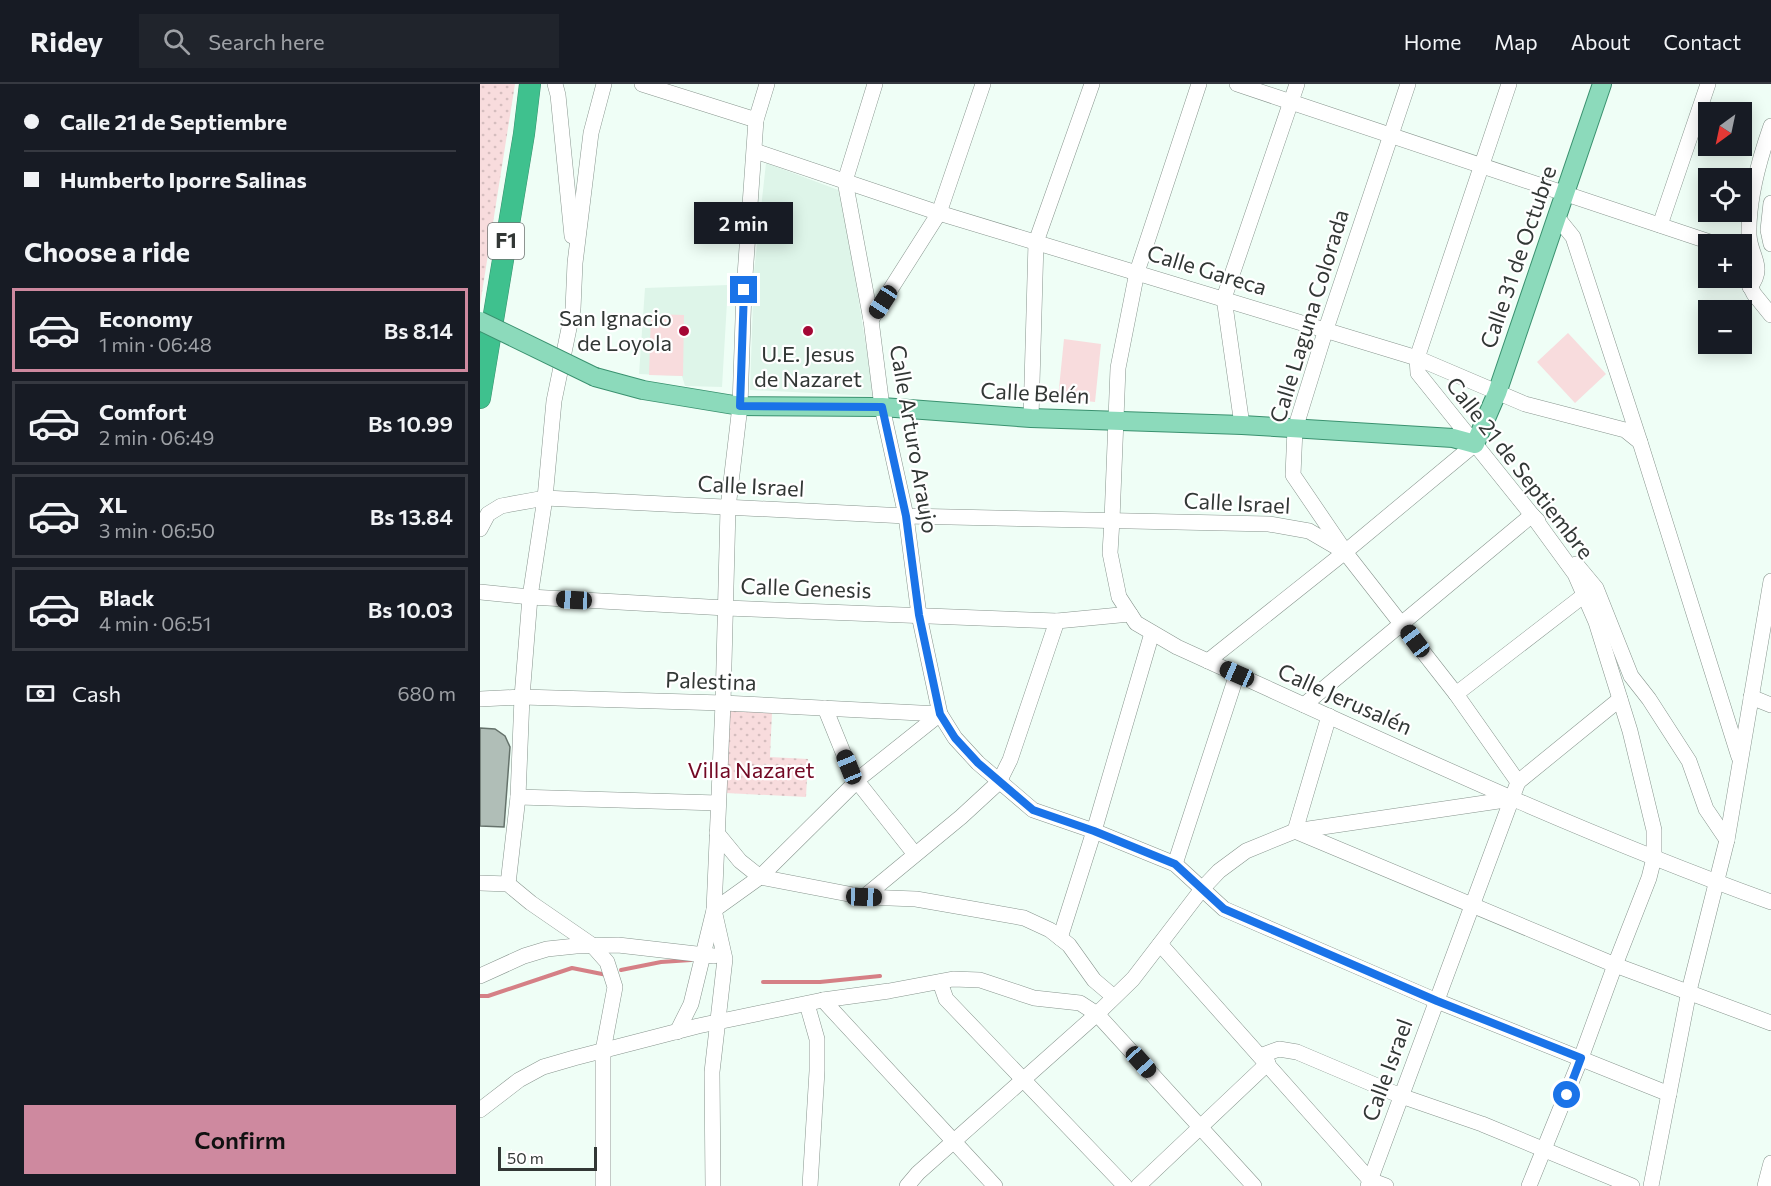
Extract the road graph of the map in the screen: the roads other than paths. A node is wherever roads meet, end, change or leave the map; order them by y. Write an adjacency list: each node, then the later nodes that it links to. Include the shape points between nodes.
1 (530, 84): 44 (highway, F1)
2 (555, 84): 33 (street)
3 (604, 84): 33 (street, via 591,133)
4 (642, 84): 17 (street)
5 (767, 84): 17 (street)
6 (875, 84): 22 (street, Calle Arturo Araujo)
7 (983, 84): 25 (street)
8 (1092, 84): 30 (street)
9 (1198, 84): 34 (street, Calle Jerusalén)
10 (1237, 84): 16 (street)
11 (1297, 84): 16 (street)
12 (1408, 84): 19 (street, Calle Laguna Colorada)
13 (1509, 84): 21 (street)
14 (1602, 84): 23 (main road, Calle 31 de Octubre)
15 (1708, 84): 27 (street)
16 (1291, 102): 19 (street); 37 (street)
17 (756, 120): 20 (street)
18 (1771, 126): 28 (street, via 1751,201)
19 (1391, 135): 21 (street); 41 (street, Calle Laguna Colorada)
20 (755, 151): 22 (street, Calle Gareca); 45 (street)
21 (1482, 165): 23 (street); 42 (street)
22 (845, 181): 25 (street, Calle Gareca); 39 (street, Calle Arturo Araujo)
23 (1564, 193): 26 (main road, Calle 31 de Octubre); 27 (street)
24 (1771, 203): 31 (street)
25 (939, 213): 30 (street, Calle Gareca); 39 (street)
26 (1556, 216): 43 (main road, Calle 31 de Octubre); 51 (street, via 1573,237)
27 (1660, 225): 29 (street)
28 (1749, 234)
29 (1698, 238)
30 (1036, 242): 34 (street, Calle Gareca); 47 (street)
31 (1771, 244)
32 (1752, 248): 35 (street, via 1758,271)
33 (575, 263): 53 (street, via 573,309 554,401)
34 (1137, 272): 37 (street, Calle Gareca); 48 (street, Calle Jerusalén, via 1118,368)
35 (1752, 285)
36 (1751, 288): 38 (street)
37 (1224, 298): 41 (street, Calle Gareca); 49 (street)
38 (1771, 315)
39 (871, 320): 46 (street, Calle Arturo Araujo)
40 (480, 321): 45 (main road, Calle Belén, bridge, via 595,377 643,390)
41 (1326, 329): 42 (street, Calle Gareca); 50 (street, Calle Laguna Colorada)
42 (1417, 358): 43 (street, Calle Gareca); 52 (street, Calle 21 de Septiembre, via 1418,373)
43 (1497, 393): 51 (street, Calle Gareca, via 1625,430); 52 (main road, Calle 31 de Octubre)
44 (480, 398)
45 (740, 406): 46 (main road, Calle Belén); 54 (street)
46 (882, 407): 47 (main road, Calle Belén); 56 (street, Calle Arturo Araujo)
47 (1031, 418): 48 (main road, Calle Belén)
48 (1116, 421): 49 (main road, Calle Belén); 57 (street, Calle Jerusalén)
49 (1242, 425): 50 (main road, Calle Belén)
50 (1295, 429): 52 (main road, Calle Belén, via 1454,438); 59 (street, Calle Laguna Colorada, via 1293,475)
51 (1640, 442): 83 (street)
52 (1474, 444): 55 (street, Calle 21 de Septiembre); 59 (street)
53 (545, 498): 54 (street, Calle Israel); 58 (street, Calle Israel, via 501,506 488,514); 63 (street)
54 (728, 508): 56 (street, Calle Israel); 64 (street)
55 (1532, 515): 62 (street, Calle 21 de Septiembre, via 1575,574); 68 (street); 93 (street, via 1596,588 1631,676 1689,762 1706,809)
56 (906, 516): 57 (street, Calle Israel); 66 (street, Calle Arturo Araujo)
57 (1112, 520): 59 (street, Calle Israel, via 1269,524 1309,531); 65 (street, Calle Jerusalén, via 1110,553 1119,597)
58 (481, 527)
59 (1346, 552): 68 (street, Calle Israel); 70 (street)
60 (1771, 581): 74 (street)
61 (480, 592): 63 (street, Calle Genesis)
62 (1583, 596): 72 (street); 76 (street, Calle 21 de Septiembre, via 1596,622)
63 (530, 597): 64 (street, Calle Genesis); 73 (street)
64 (726, 608): 66 (street, Calle Genesis); 77 (street)
65 (1130, 614): 67 (street, Calle Genesis); 69 (street, Calle Jerusalén)
66 (919, 615): 67 (street, Calle Genesis); 81 (street, Calle Arturo Araujo)
67 (1057, 621): 85 (street)
68 (1402, 623): 72 (street, Calle Israel); 78 (street)
69 (1152, 633): 70 (street, Calle Jerusalén); 90 (street)
70 (1208, 661): 71 (street, Calle Jerusalén)
71 (1237, 674): 78 (street, Calle Jerusalén); 96 (street)
72 (1455, 694): 86 (street, Calle Israel)
73 (522, 697): 75 (street, Palestina); 77 (street, Palestina); 87 (street)
74 (1751, 697): 79 (street); 83 (street)
75 (480, 699)
76 (1620, 699): 86 (street); 95 (street, Calle 21 de Septiembre, via 1654,830)
77 (723, 704): 80 (street, Palestina); 89 (street)
78 (1304, 705): 82 (street, Calle Jerusalén)
79 (1771, 705)
80 (825, 708): 81 (street, Palestina); 84 (street)
81 (940, 714): 84 (street); 85 (street, Calle Arturo Araujo, via 955,738)
82 (1329, 716): 88 (street, Calle Jerusalén); 91 (street)
83 (1740, 762): 93 (street)
84 (857, 781): 94 (street); 97 (street)
85 (999, 782): 90 (street, Calle Arturo Araujo, via 1033,810); 94 (street)
86 (1518, 782): 88 (street, Calle Israel)
87 (518, 796): 89 (street); 100 (street)
88 (1512, 800): 91 (street); 95 (street, Calle Jerusalén); 104 (street, Calle Israel)
89 (718, 803): 92 (street)
90 (1094, 831): 96 (street, Calle Arturo Araujo); 106 (street)
91 (1295, 831): 101 (street, via 1246,851); 104 (street)
92 (717, 833): 97 (street, via 740,861); 105 (street)
93 (1727, 840): 99 (street)
94 (914, 853): 102 (street)
95 (1654, 858): 99 (street, Calle Jerusalén); 111 (street, Calle 21 de Septiembre)
96 (1175, 864): 101 (street)
97 (760, 877): 102 (street); 105 (street)
98 (480, 883): 100 (street)
99 (1716, 883): 103 (street, Calle Jerusalén); 114 (street)
100 (508, 884): 108 (street)
101 (1202, 889): 107 (street); 117 (street, via 1224,909)
102 (864, 897): 106 (street, via 916,899 1024,918)
103 (1771, 902)
104 (1472, 906): 111 (street); 117 (street, Calle Israel)
105 (714, 910): 109 (street); 110 (street)
106 (1060, 938): 115 (street, via 1094,980)
107 (1160, 944): 115 (street); 125 (street)
108 (593, 946): 109 (street); 112 (street, via 547,949); 123 (street, via 607,962 615,987)
109 (704, 954): 110 (street); 122 (street, via 691,1004)
110 (725, 959): 121 (street)
111 (1615, 965): 114 (street); 124 (street, Calle 21 de Septiembre)
112 (480, 976)
113 (940, 982): 116 (street); 119 (street, via 980,980 1034,998 1080,1003); 126 (street, via 946,999)
114 (1689, 992): 120 (street); 127 (street)
115 (1114, 997): 119 (street)
116 (823, 1000): 118 (street); 131 (street)
117 (1437, 1001): 124 (street); 128 (street, Calle Israel)
118 (807, 1004): 121 (street); 137 (street, via 817,1039)
119 (1097, 1014): 126 (street); 130 (street)
120 (1771, 1023)
121 (716, 1024): 122 (street); 136 (street, via 712,1072)
122 (676, 1032): 123 (street)
123 (603, 1051): 129 (street, via 543,1067); 135 (street)
124 (1581, 1058): 127 (street); 132 (street, Calle 21 de Septiembre)
125 (1264, 1060): 128 (street, via 1279,1049 1297,1052); 130 (street); 134 (street)
126 (1024, 1079): 131 (street); 140 (street)
127 (1669, 1094): 146 (street)
128 (1401, 1096): 132 (street); 134 (street, Calle Israel)
129 (480, 1110)
130 (1199, 1128): 141 (street); 142 (street)
131 (954, 1141): 138 (street); 139 (street)
132 (1545, 1150): 144 (street, Calle 21 de Septiembre); 145 (street)
133 (1771, 1163): 147 (street)
134 (1369, 1183): 143 (street)
135 (603, 1186)
136 (713, 1186)
137 (810, 1186)
138 (908, 1186)
139 (995, 1186)
140 (1125, 1186)
141 (1138, 1186)
142 (1254, 1186)
143 (1386, 1186)
144 (1529, 1186)
145 (1632, 1186)
146 (1651, 1186)
147 (1765, 1186)

